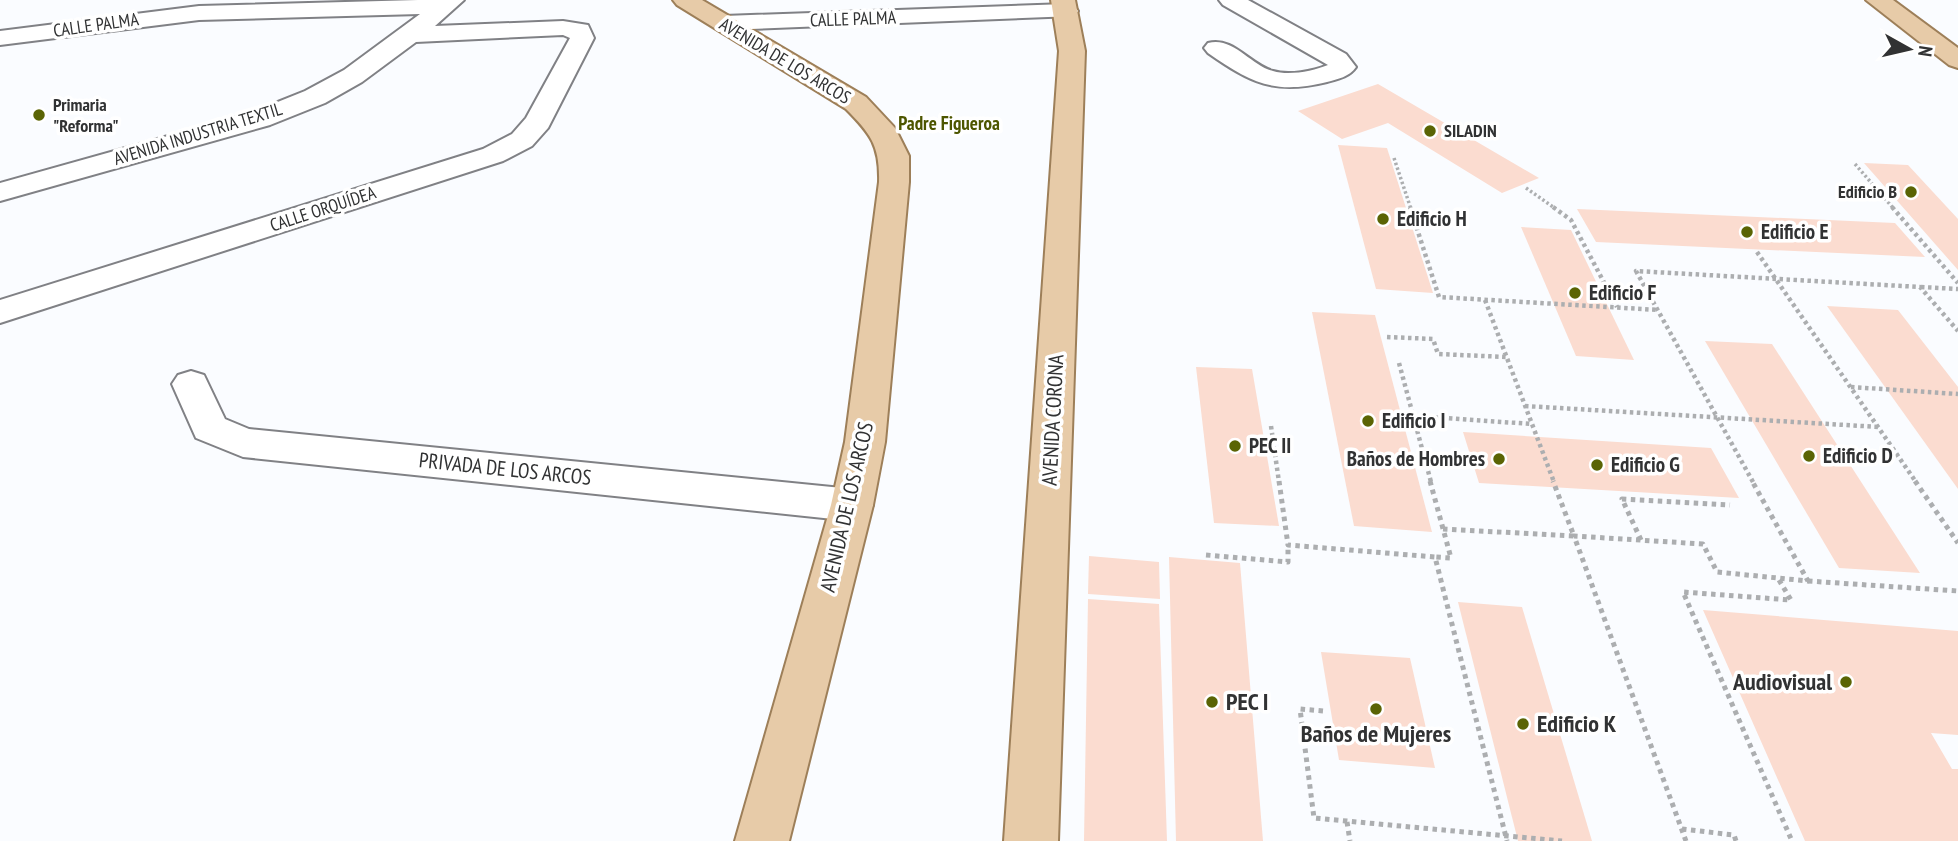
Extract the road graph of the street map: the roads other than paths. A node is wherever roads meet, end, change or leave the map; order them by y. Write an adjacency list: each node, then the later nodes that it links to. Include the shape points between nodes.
1 (684, 0): 6 (main road, AVENIDA DE LOS ARCOS)
2 (1231, 0): 9 (street, via 1337,59 1343,67 1310,78 1272,80)
3 (1878, 0): 10 (main road)
4 (448, 3): 7 (street, AVENIDA INDUSTRIA TEXTIL); 8 (street, CALLE PALMA, via 199,13)
5 (1065, 6): 6 (street, CALLE PALMA); 16 (main road, AVENIDA CORONA, via 1072,51)
6 (724, 23): 14 (main road, AVENIDA DE LOS ARCOS, via 856,103 881,128 894,156 865,442)
7 (410, 35): 11 (street, AVENIDA INDUSTRIA TEXTIL, via 353,76 260,119); 12 (street, CALLE ORQUÍDEA, via 563,28 579,30 582,38 538,122 522,140 493,155)
8 (0, 38)
9 (1217, 48)
10 (1958, 60)
11 (0, 192)
12 (0, 312)
13 (191, 384): 14 (street, PRIVADA DE LOS ARCOS, via 210,428 243,443)
14 (852, 505): 15 (main road, AVENIDA DE LOS ARCOS)
15 (762, 841)
16 (1031, 841)

